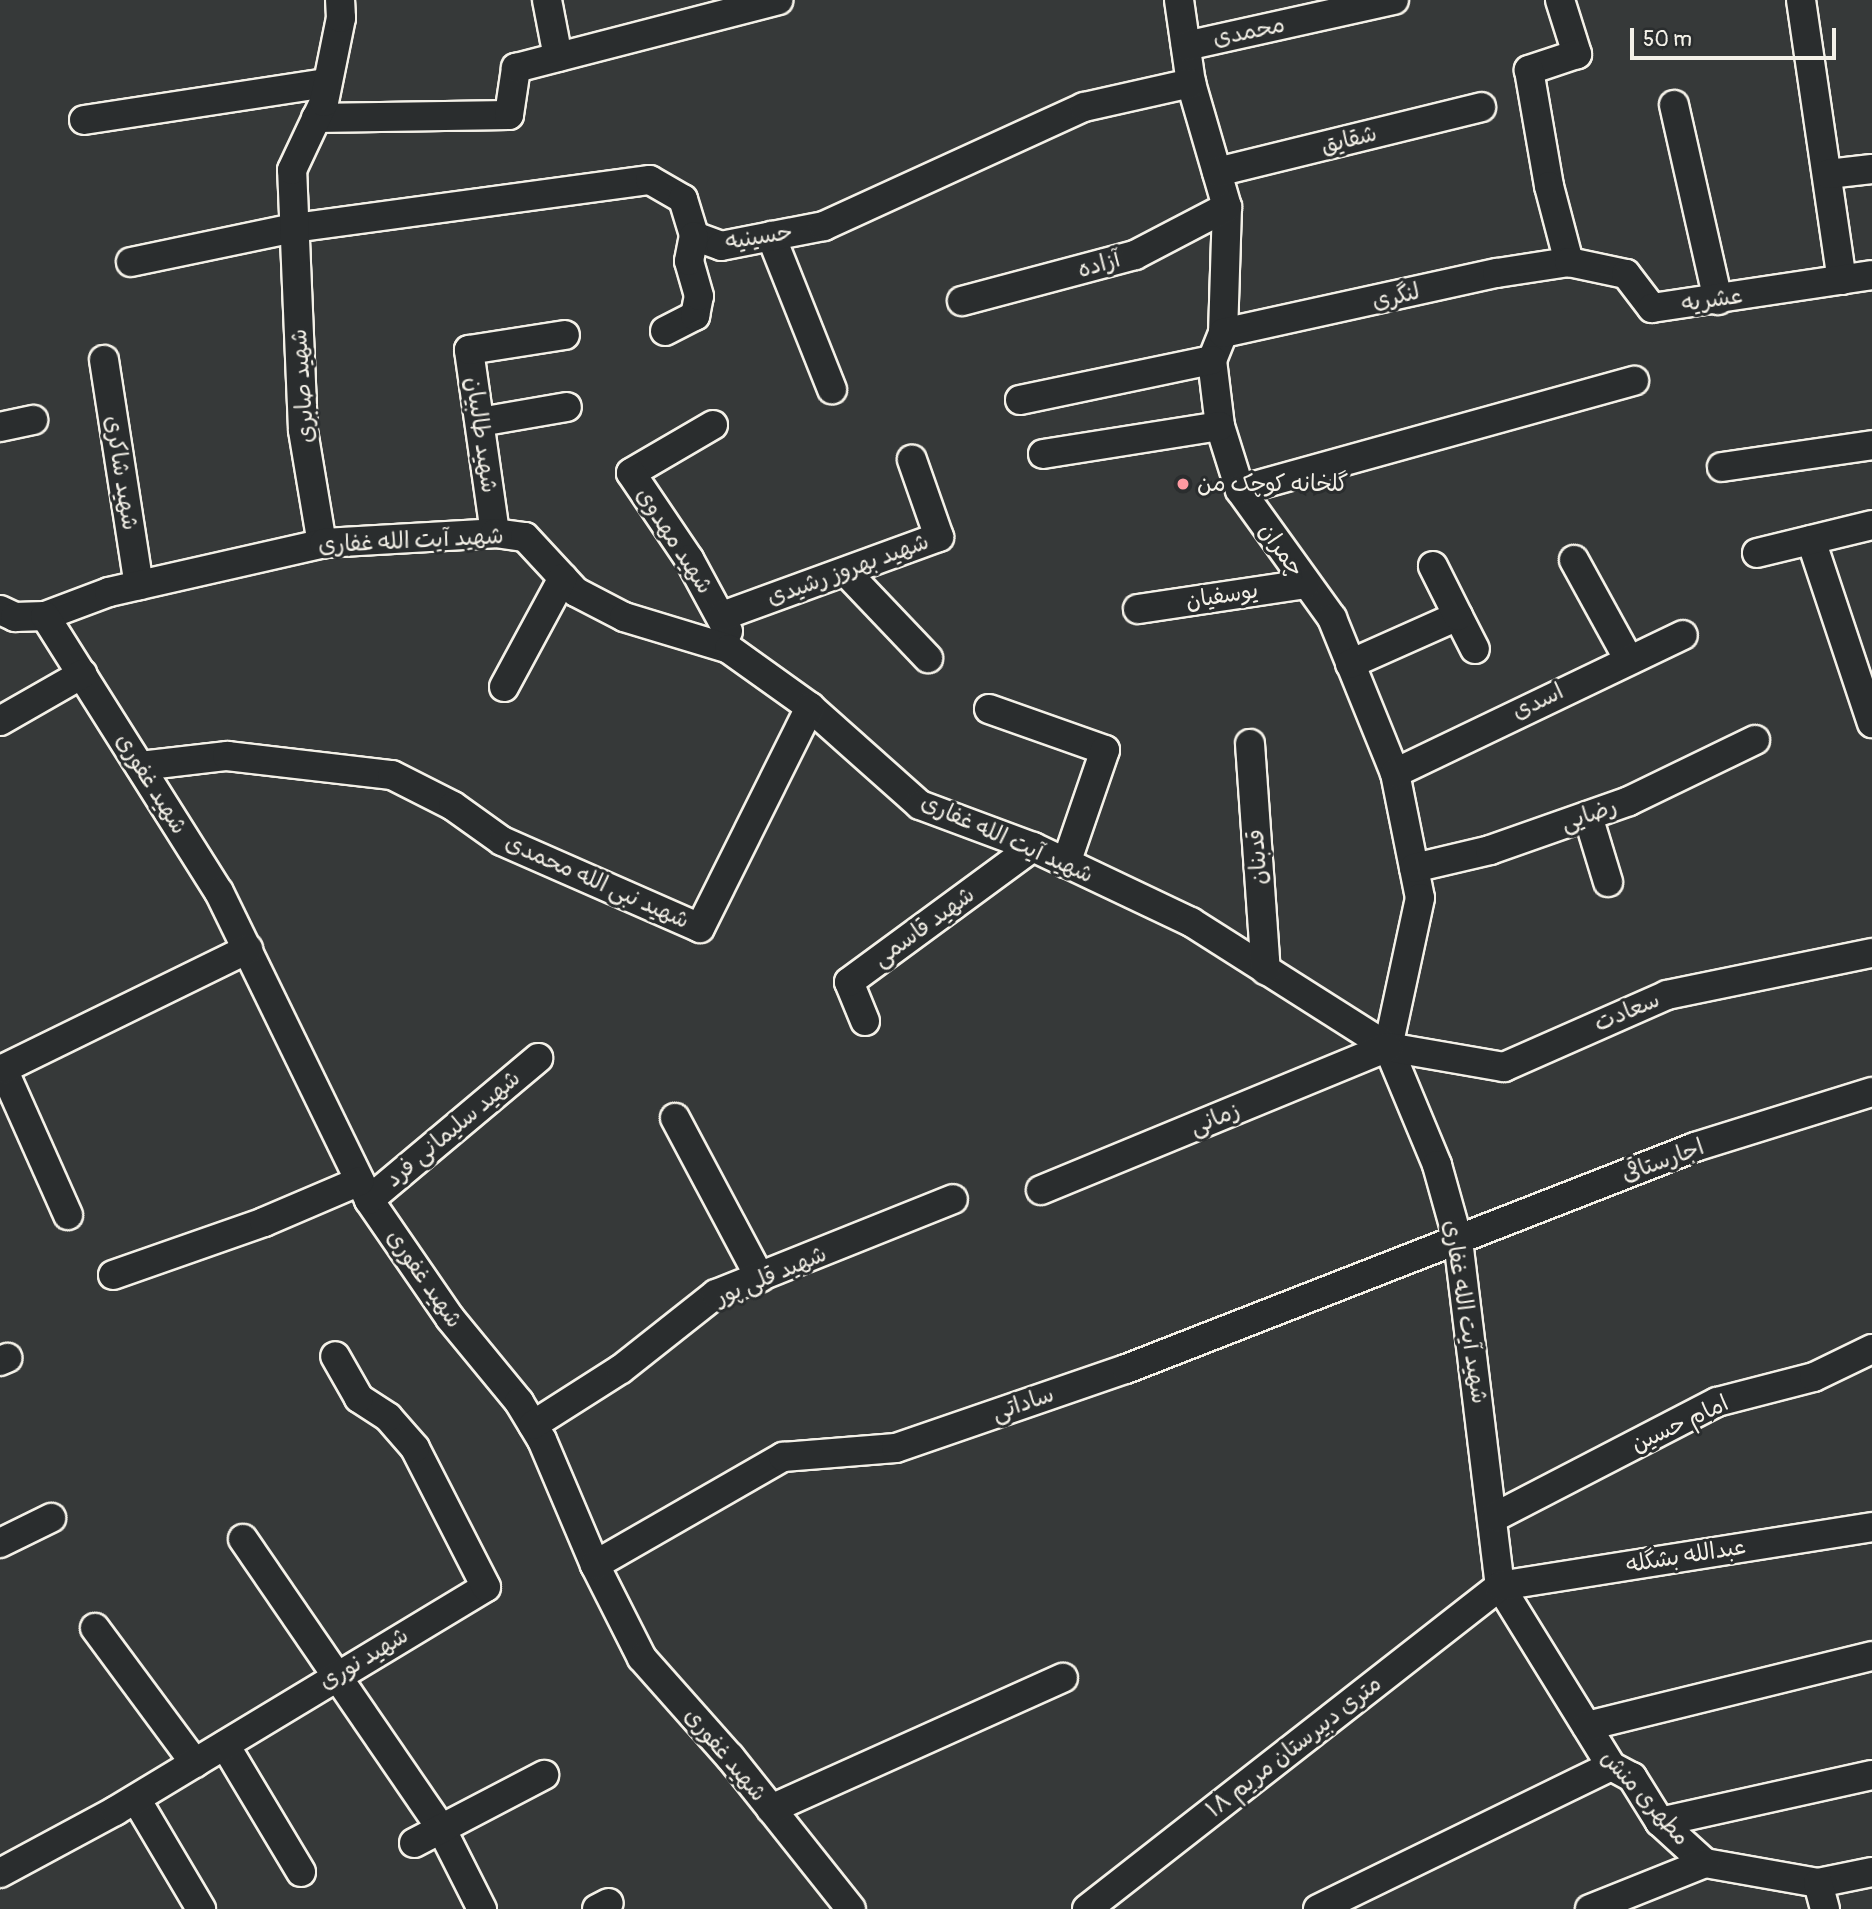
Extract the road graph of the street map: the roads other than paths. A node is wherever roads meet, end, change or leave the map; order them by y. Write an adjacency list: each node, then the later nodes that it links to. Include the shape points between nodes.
1 (340, 0): 10 (street, شهید صابری, via 341,18)
2 (547, 0): 9 (street)
3 (778, 0): 9 (street)
4 (1179, 0): 8 (street, چمران)
5 (1394, 0): 8 (street, محمدی)
6 (1560, 0): 24 (street, via 1577,54 1529,70 1549,186)
7 (1801, 0): 18 (street)
8 (1186, 46): 11 (street, چمران)
9 (558, 57): 14 (street, via 516,68 509,115)
10 (327, 83): 14 (street, شهید صابری); 15 (street)
11 (1191, 83): 17 (street, چمران); 22 (street, حسینیه, via 1084,107 824,226)
12 (1674, 105): 27 (street)
13 (1481, 107): 17 (street, شقایق)
14 (316, 118): 20 (street, شهید صابری, via 292,170)
15 (84, 120)
16 (1872, 169): 18 (street)
17 (1217, 172): 19 (street, چمران)
18 (1828, 174): 26 (street)
19 (1227, 207): 28 (street, آزاده, via 1135,255); 30 (street, چمران)
20 (294, 228): 21 (street, حسینیه, via 650,180 684,199); 23 (street, حسینیه); 51 (street, شهید صابری, via 303,430)
21 (694, 236): 22 (street, حسینیه, via 721,246); 29 (street, via 689,261 699,296 695,316)
22 (771, 236): 35 (street)
23 (131, 262)
24 (1569, 262): 27 (street, عشریه, via 1626,274 1652,308); 30 (street, لنگری, via 1497,273)
25 (1872, 275): 26 (street, عشریه)
26 (1842, 279): 27 (street, عشریه)
27 (1717, 300)
28 (962, 302)
29 (665, 331)
30 (1223, 334): 33 (street, چمران)
31 (565, 335): 39 (street, شهید طالبیان, via 469,350)
32 (104, 360): 58 (street, شهید شاکری)
33 (1212, 360): 36 (street); 41 (street, چمران)
34 (1634, 381): 47 (street)
35 (832, 389)
36 (1020, 400)
37 (567, 407): 39 (street)
38 (33, 420): 42 (street)
39 (480, 422): 49 (street, شهید طالبیان)
40 (713, 425): 62 (street, شهید مهدوی, via 631,473)
41 (1220, 426): 44 (street); 47 (street, چمران)
42 (0, 427)
43 (1872, 445): 46 (street)
44 (1043, 454)
45 (912, 460): 55 (street, شهید بهروز رشیدی, via 939,537)
46 (1722, 467)
47 (1240, 490): 57 (street, چمران)
48 (1872, 525): 50 (street)
49 (495, 533): 51 (street, شهید آیت الله غفاری); 56 (street, شهید آیت الله غفاری, via 525,537)
50 (1811, 540): 52 (street); 75 (street)
51 (322, 544): 58 (street, شهید آیت الله غفاری)
52 (1757, 552)
53 (1574, 560): 68 (street)
54 (1433, 566): 63 (street)
55 (846, 572): 62 (street, شهید بهروز رشیدی); 67 (street)
56 (563, 578): 66 (street, شهید آیت الله غفاری, via 576,592 624,617 729,649); 71 (street)
57 (1306, 584): 59 (street, یوسفیان); 69 (street, چمران, via 1332,618)
58 (139, 586): 61 (street, شهید آیت الله غفاری)
59 (1138, 609)
60 (0, 610): 61 (street, شهید آیت الله غفاری, via 15,617)
61 (46, 616): 70 (street, شهید غفوری)
62 (722, 616): 66 (street, شهید مهدوی)
63 (1458, 616): 65 (street); 69 (street)
64 (1683, 635): 68 (street, اسدی)
65 (1475, 649)
66 (740, 657): 72 (street, شهید آیت الله غفاری)
67 (928, 658)
68 (1629, 660): 79 (street, اسدی)
69 (1350, 664): 79 (street, چمران)
70 (82, 674): 74 (street); 78 (street, شهید غفوری)
71 (504, 687)
72 (810, 707): 78 (street, شهید نبی الله محمدی, via 701,928 502,841 453,806 392,775 227,757); 81 (street, شهید آیت الله غفاری, via 920,805)
73 (989, 709): 82 (street, via 1105,750)
74 (0, 721)
75 (1872, 723)
76 (1755, 740): 80 (street, رضایی)
77 (1250, 744): 87 (street, قدبنان)
78 (139, 766): 85 (street, شهید غفوری, via 219,892)
79 (1395, 774): 83 (street, چمران)
80 (1588, 816): 83 (street, رضایی, via 1490,850); 84 (street)
81 (1033, 848): 82 (street, شهید آیت الله غفاری); 88 (street, شهید قاسمی, via 849,982)
82 (1066, 863): 87 (street, شهید آیت الله غفاری, via 1191,922)
83 (1414, 868): 89 (street, چمران, via 1420,898)
84 (1608, 882)
85 (248, 950): 91 (street); 95 (street, شهید غفوری)
86 (1872, 953): 89 (street, سعادت, via 1667,995 1504,1068)
87 (1266, 970): 89 (street, شهید آیت الله غفاری)
88 (865, 1021)
89 (1388, 1047): 94 (street, زمانی); 98 (street, شهید آیت الله غفاری, via 1437,1165)
90 (538, 1058): 95 (street, شهید سلیمانی فرد)
91 (1, 1066): 97 (street)
92 (1872, 1093): 98 (street, اجارستاقی, via 1695,1147)
93 (675, 1118): 100 (street)
94 (1041, 1190)
95 (364, 1191): 99 (street, شهید سلیمانی فرد); 103 (street, شهید غفوری, via 450,1318)
96 (953, 1199): 100 (street, شهید قلی پور)
97 (68, 1215)
98 (1458, 1240): 104 (street, شهید آیت الله غفاری); 109 (street, ساداتی, via 1126,1369 896,1448 783,1457)
99 (113, 1275)
100 (760, 1278): 103 (street, شهید قلی پور, via 716,1294 621,1369)
101 (1872, 1349): 104 (street, امام حسین, via 1814,1377 1717,1402)
102 (335, 1356): 113 (street, شهید نوری, via 359,1398 388,1417 415,1448 486,1587)
103 (533, 1425): 109 (street, شهید غفوری)
104 (1495, 1517): 110 (street, شهید آیت الله غفاری)
105 (51, 1518): 108 (street)
106 (1872, 1527): 110 (street, عبدالله بشگله)
107 (243, 1539): 113 (street)
108 (0, 1543)
109 (595, 1565): 122 (street, شهید غفوری, via 642,1658)
110 (1500, 1586): 115 (street, مطهری منش); 134 (street, ۱۸ متری دبیرستان مریم)
111 (94, 1628): 117 (street)
112 (1872, 1656): 115 (street)
113 (339, 1673): 116 (street, شهید نوری); 124 (street)
114 (1063, 1678): 122 (street)
115 (1587, 1726): 118 (street, مطهری منش)
116 (225, 1745): 117 (street, شهید نوری); 127 (street)
117 (195, 1763): 121 (street, شهید نوری)
118 (1611, 1766): 123 (street, مطهری منش, via 1632,1777); 135 (street)
119 (544, 1775): 124 (street)
120 (1872, 1775): 123 (street)
121 (136, 1799): 129 (street, شهید نوری); 131 (street)
122 (771, 1809): 133 (street, شهید غفوری)
123 (1660, 1822): 126 (street, مطهری منش)
124 (441, 1828): 125 (street); 132 (street)
125 (414, 1843)
126 (1705, 1863): 130 (street, مطهری منش); 136 (street)
127 (301, 1872)
128 (1872, 1872): 130 (street, مطهری منش)
129 (0, 1873)
130 (1822, 1896)
131 (201, 1909)
132 (482, 1909)
133 (851, 1909)
134 (1087, 1909)
135 (1318, 1909)
136 (1590, 1909)

